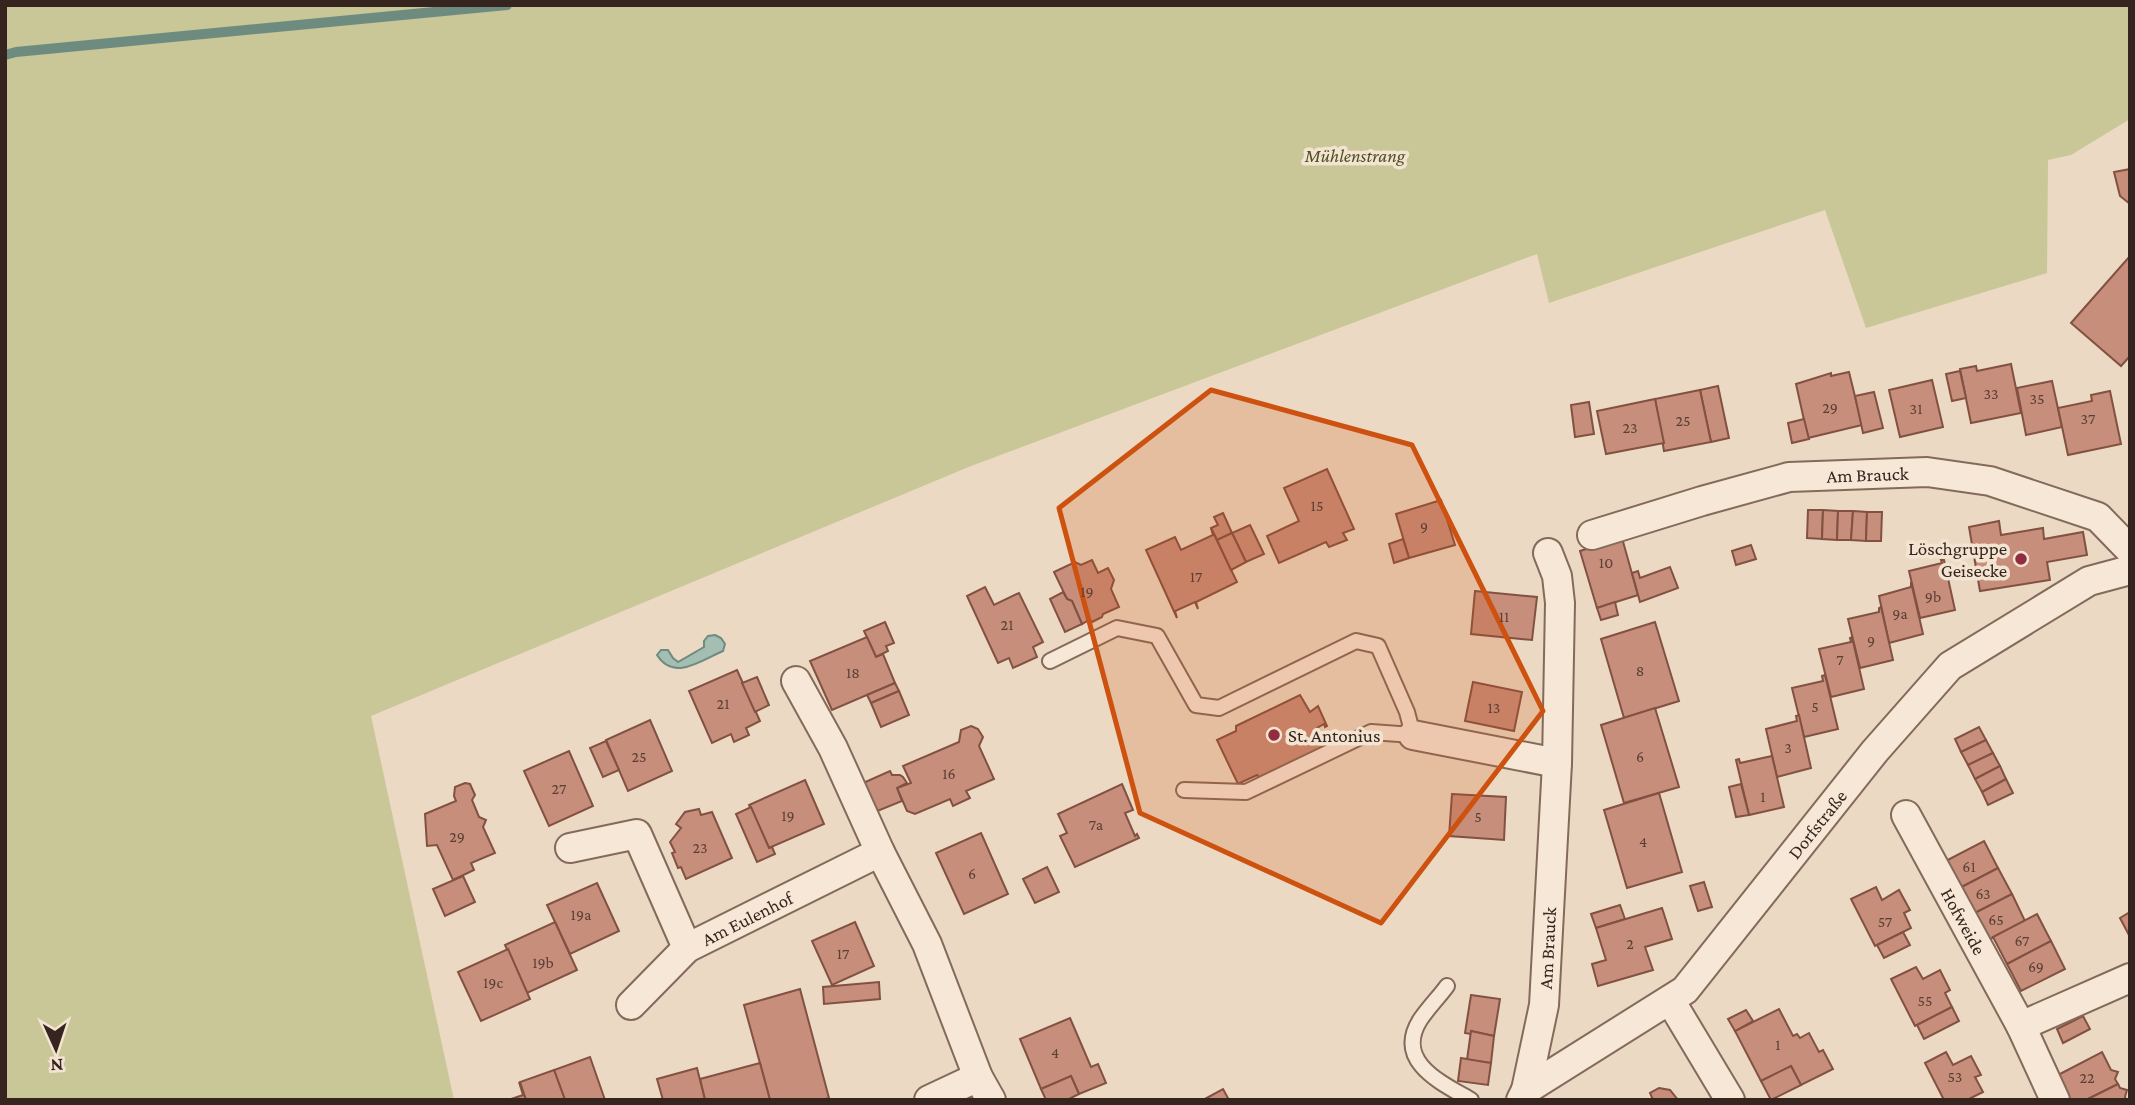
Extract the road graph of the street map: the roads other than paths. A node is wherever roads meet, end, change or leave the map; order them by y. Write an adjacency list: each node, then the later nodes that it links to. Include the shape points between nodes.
1 (1592, 535): 2 (street, Am Brauck, via 1789,477 1927,472 1990,481 2098,517)
2 (2130, 550)
3 (1548, 553): 8 (street, Am Brauck, via 1560,603)
4 (2130, 570): 16 (street, Dorfstraße, via 2089,581 1950,666 1875,751 1685,990)
5 (1050, 661): 7 (lane, via 1117,628 1157,636 1196,705 1219,708 1356,641 1378,646)
6 (796, 681): 12 (street, via 833,748)
7 (1413, 735): 8 (street); 9 (lane, via 1371,732 1246,792)
8 (1557, 763): 20 (street, Am Brauck, via 1544,1005)
9 (1184, 790)
10 (1906, 815): 18 (street, Hofweide)
11 (570, 848): 13 (street, via 637,834)
12 (880, 852): 13 (street, Am Eulenhof); 19 (street, via 927,944)
13 (687, 948): 17 (street, Am Eulenhof)
14 (2130, 978): 18 (street)
15 (1447, 986): 22 (lane, via 1420,1021 1414,1048 1427,1074)
16 (1670, 1000): 20 (street, Dorfstraße); 23 (street)
17 (631, 1005)
18 (2021, 1026): 24 (street, Hofweide)
19 (985, 1088): 21 (street)
20 (1523, 1095)
21 (929, 1100)
22 (1471, 1100)
23 (1730, 1100)
24 (2055, 1100)

